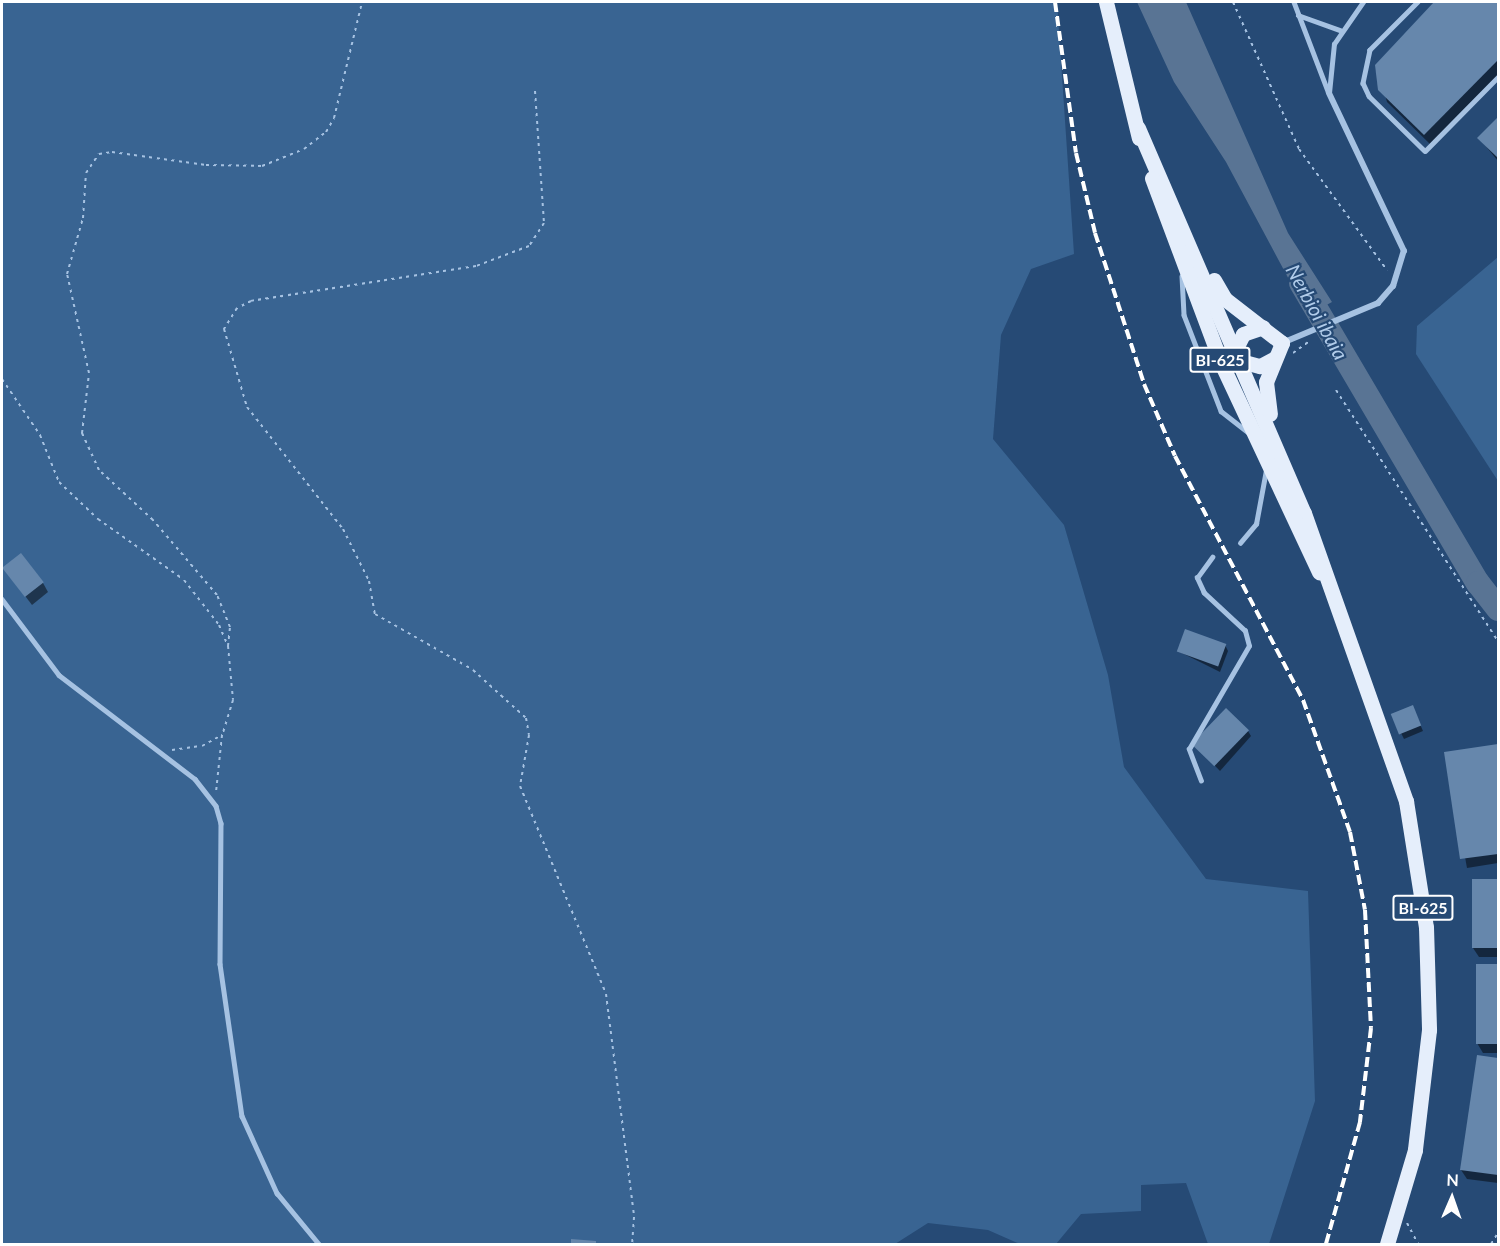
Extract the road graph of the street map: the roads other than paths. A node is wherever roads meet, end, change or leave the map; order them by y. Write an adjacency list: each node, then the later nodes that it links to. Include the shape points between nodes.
1 (1106, 2): 9 (main road, BI-625)
2 (1294, 2): 5 (lane)
3 (1363, 2): 6 (lane)
4 (1418, 2): 7 (lane, via 1370,50 1363,83 1369,96 1425,151)
5 (1298, 15): 6 (lane); 8 (lane)
6 (1340, 30): 8 (lane, via 1330,63)
7 (1498, 77)
8 (1329, 93): 13 (street, via 1404,251 1393,286 1378,303)
9 (1138, 128): 10 (main road); 11 (main road, BI-625)
10 (1163, 181): 12 (main road, via 1177,196 1225,299); 14 (main road)
11 (1174, 243): 14 (main road); 15 (main road, BI-625)
12 (1263, 327): 13 (main road); 14 (main road, via 1248,330)
13 (1282, 353): 14 (main road, via 1260,366); 16 (main road, via 1265,394 1302,490)
14 (1236, 357): 15 (main road, via 1262,442); 16 (main road)
15 (1264, 464): 17 (lane, via 1256,525); 19 (main road, BI-625)
16 (1304, 513): 19 (main road)
17 (1240, 543)
18 (1212, 557): 21 (lane, via 1197,578 1204,593 1245,631 1249,646 1189,749)
19 (1326, 582): 23 (main road, BI-625, via 1401,782 1426,927 1430,986 1425,1093)
20 (2, 599): 22 (lane, via 59,675 213,800 221,823 220,964 242,1116 277,1193)
21 (1201, 781)
22 (319, 1245)
23 (1387, 1245)

